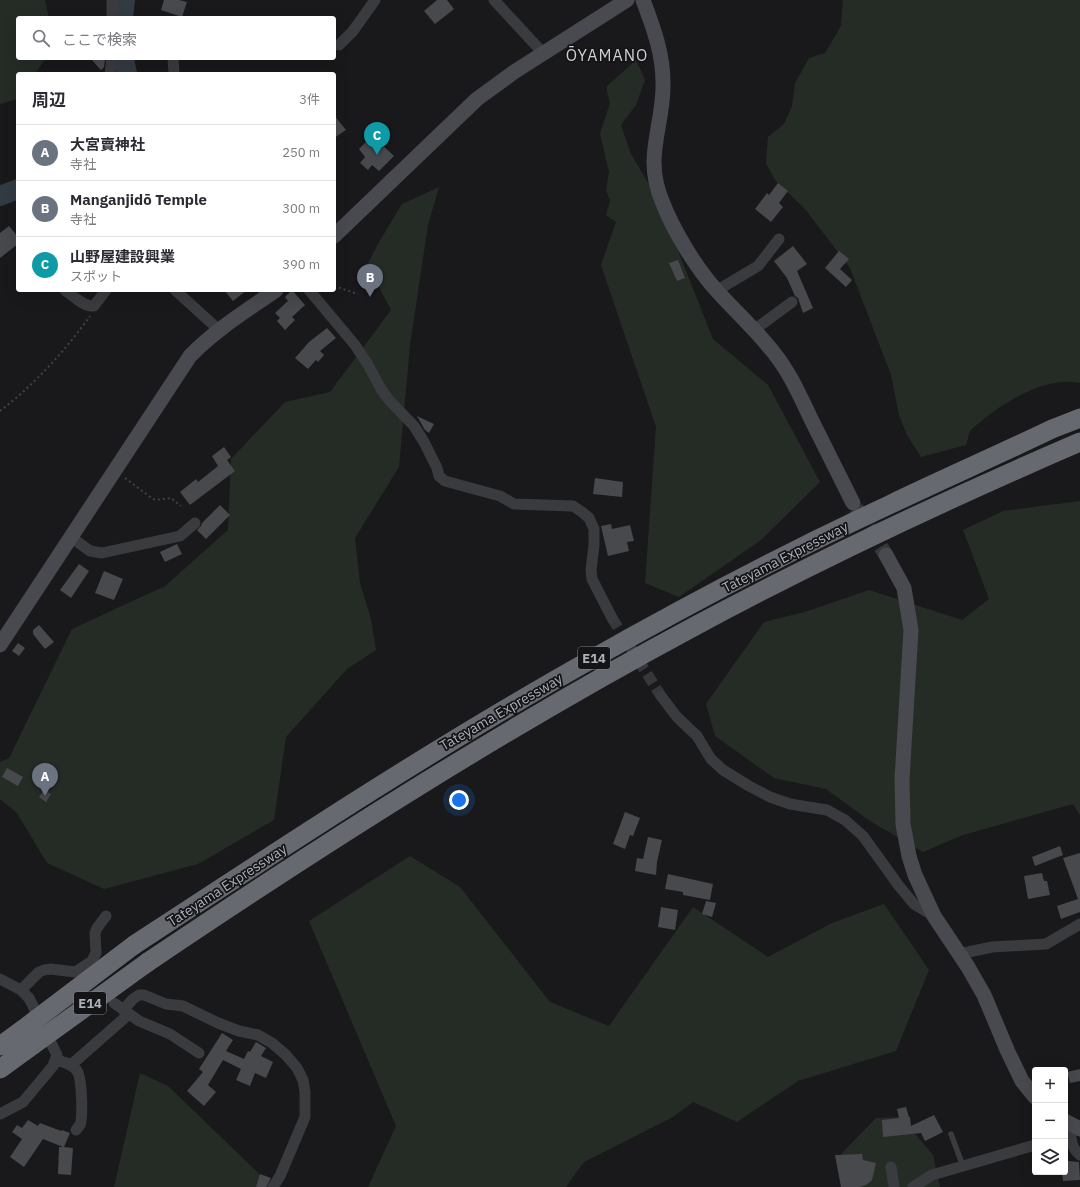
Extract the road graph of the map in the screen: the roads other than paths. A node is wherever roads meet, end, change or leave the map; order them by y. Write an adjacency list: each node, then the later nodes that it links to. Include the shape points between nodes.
1 (112, 0): 6 (street)
2 (375, 0): 7 (street)
3 (494, 0): 8 (street)
4 (626, 0): 8 (street)
5 (643, 0): 15 (street, via 659,45 663,70 663,97 654,150 656,186 685,246 700,272)
6 (112, 16)
7 (339, 46)
8 (543, 53): 13 (street, via 477,99)
9 (112, 60): 11 (street)
10 (173, 60): 12 (street)
11 (110, 72)
12 (174, 72)
13 (336, 234)
14 (779, 239): 15 (street, via 758,266)
15 (716, 291): 23 (street)
16 (68, 292): 17 (street, via 91,306 94,306)
17 (104, 292)
18 (177, 292): 22 (street)
19 (273, 292): 22 (street)
20 (311, 292): 30 (street, via 355,345 389,400 414,426 439,476 445,481 482,490 514,504 573,506 589,518 594,530 592,579)
21 (792, 302): 23 (street)
22 (219, 330): 28 (street, via 190,356)
23 (754, 330): 26 (street, via 790,375)
24 (1080, 418): 40 (highway, Tateyama Expressway / E14, bridge, via 886,506 736,581 593,658 498,713 270,855 134,946)
25 (1080, 442): 40 (highway, Tateyama Expressway / E14, bridge, via 866,539 698,624 594,682 444,770 319,848 148,962)
26 (853, 503)
27 (195, 523): 28 (street, via 180,536 102,553 90,551)
28 (71, 537): 31 (street)
29 (886, 554): 34 (street, via 904,588 911,630 902,779 903,824 915,875)
30 (612, 618)
31 (0, 645)
32 (661, 696): 34 (street, via 677,717 697,736 711,759 723,770 770,797 790,804 828,810 845,820 863,836 914,904)
33 (106, 916): 38 (street, via 95,933 96,953 92,961 75,972 51,969 39,972)
34 (934, 916): 36 (street)
35 (1080, 924): 36 (street, via 1046,944 992,948)
36 (959, 954): 46 (street, via 984,995 1022,1081)
37 (0, 979): 38 (street)
38 (21, 990): 43 (street, via 29,998 57,1055)
39 (122, 1009): 42 (street, via 153,1028 170,1034); 44 (street); 56 (street, via 139,995 144,995 166,1004 182,1006 239,1031 258,1035 286,1055 297,1068 302,1080 305,1092 305,1117)
40 (27, 1037): 41 (highway, Tateyama Expressway / E14); 45 (highway, Tateyama Expressway / E14)
41 (0, 1046)
42 (199, 1053)
43 (56, 1060): 44 (street); 47 (street, via 23,1102)
44 (71, 1065): 49 (street, via 77,1070 81,1085 80,1122)
45 (0, 1069)
46 (1032, 1093)
47 (0, 1114)
48 (1072, 1125): 51 (street)
49 (76, 1130)
50 (951, 1134): 54 (lane)
51 (1069, 1144): 53 (street)
52 (1032, 1147): 54 (street)
53 (1080, 1155)
54 (963, 1166): 58 (street, via 932,1175)
55 (891, 1167): 57 (street)
56 (274, 1187)
57 (894, 1187)
58 (913, 1187)

